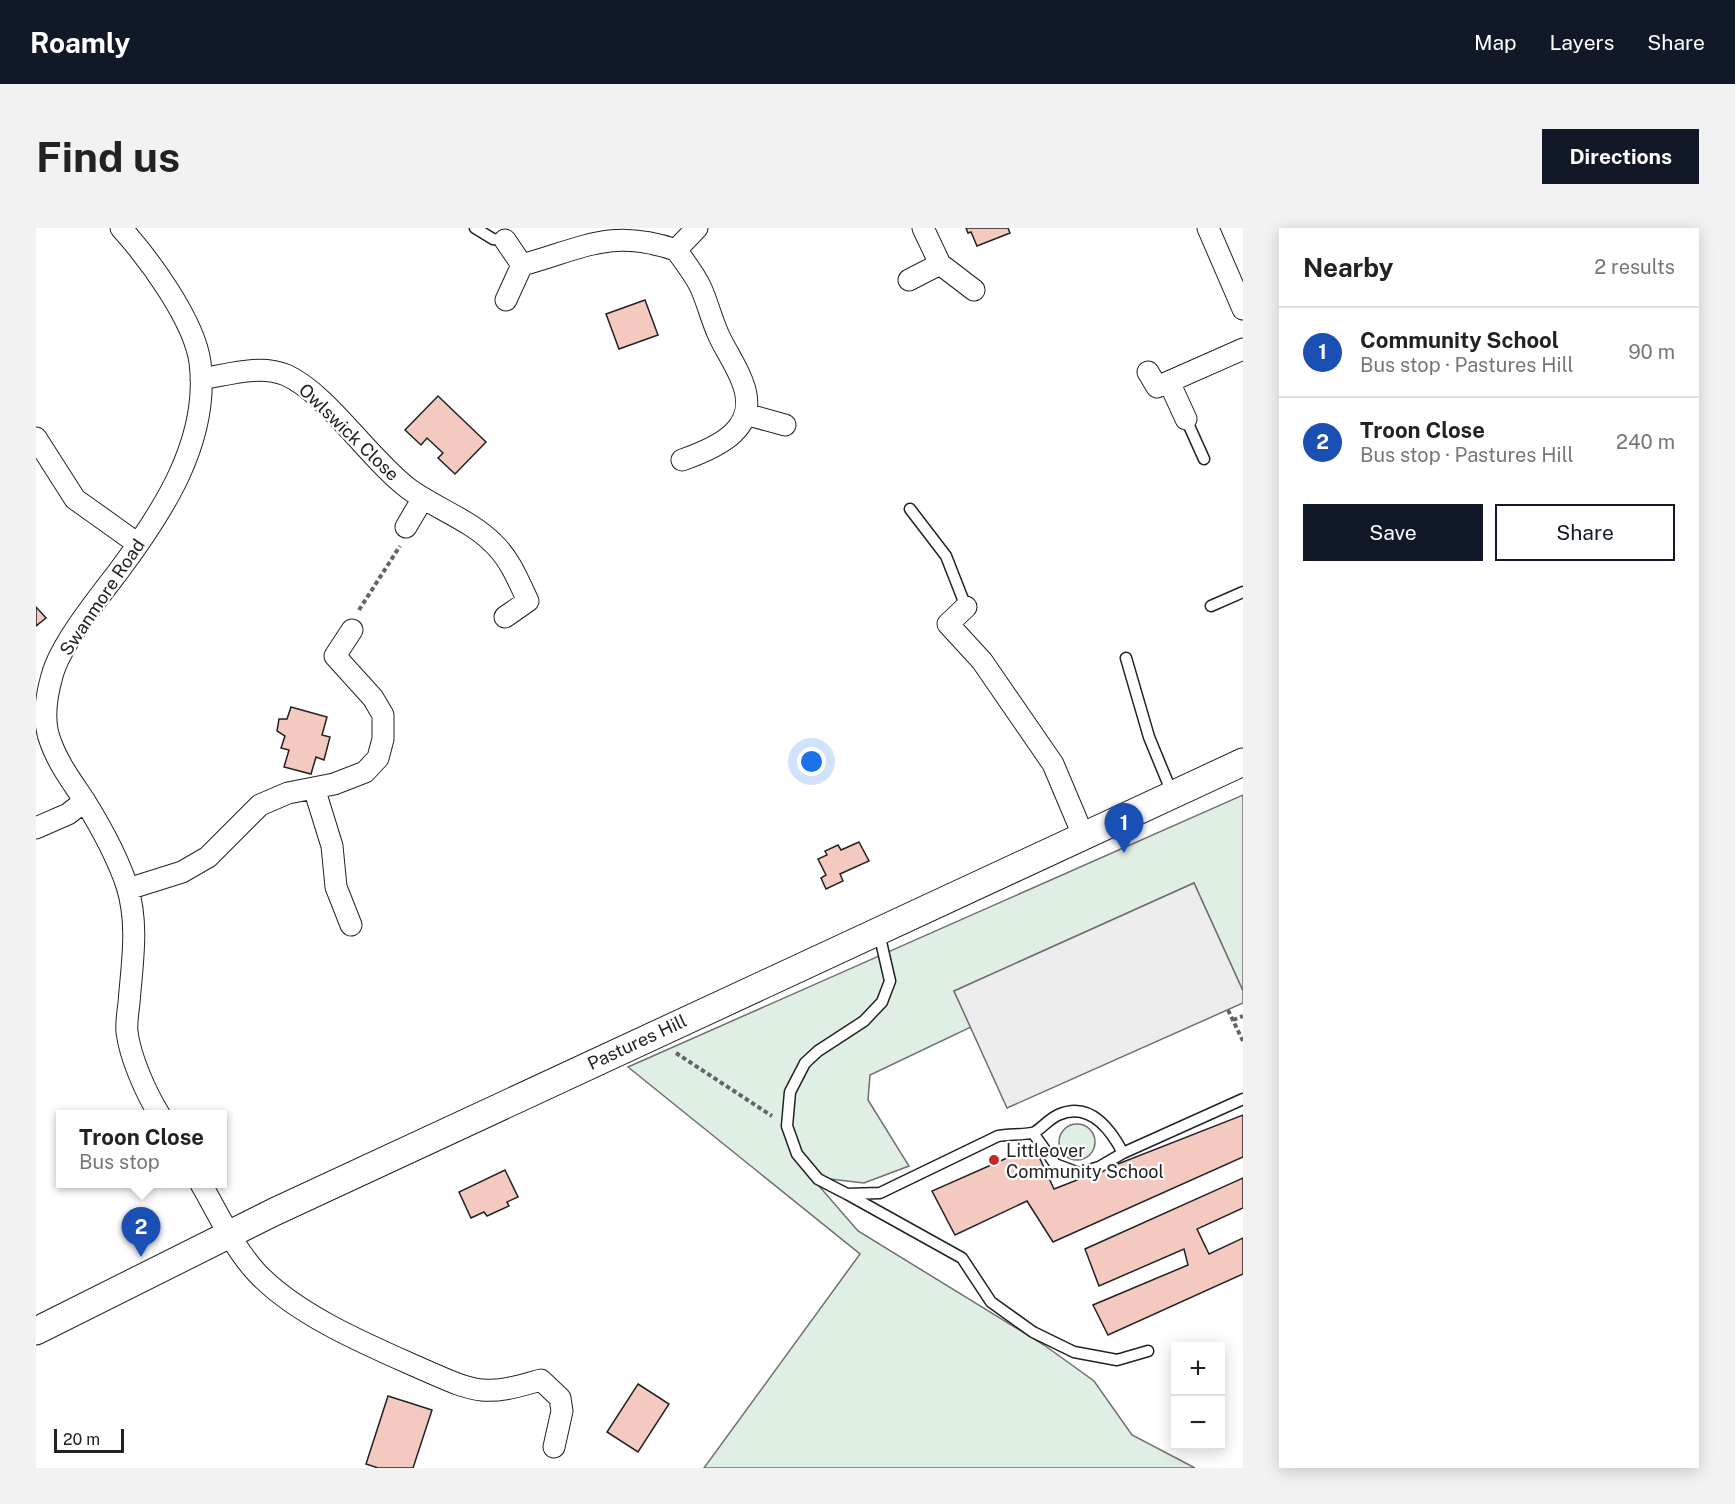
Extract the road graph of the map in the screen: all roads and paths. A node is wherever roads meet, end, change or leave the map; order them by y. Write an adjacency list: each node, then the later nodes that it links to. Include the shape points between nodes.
1 (121, 228): 16 (street, Swanmore Road, via 170,292 191,335)
2 (475, 228): 6 (lane, via 493,239)
3 (697, 228): 7 (street)
4 (922, 228): 8 (street)
5 (1208, 228): 13 (street)
6 (505, 240): 9 (street)
7 (676, 250): 9 (street, via 640,240 613,238); 18 (street, via 701,287 718,335 742,381 747,394)
8 (939, 264): 10 (street); 11 (street)
9 (522, 265): 12 (street)
10 (909, 280)
11 (974, 290)
12 (506, 300)
13 (1243, 309)
14 (1243, 350): 17 (street)
15 (1148, 372): 17 (street, via 1157,387)
16 (201, 379): 24 (street, Owlswick Close, via 254,370 284,374 309,389 378,463); 27 (street, Swanmore Road, via 195,428 183,467)
17 (1169, 382): 19 (street)
18 (745, 414): 20 (street); 23 (street, via 727,439)
19 (1186, 419): 22 (lane)
20 (785, 425)
21 (36, 438): 27 (street, via 75,499)
22 (1204, 459)
23 (682, 460)
24 (423, 498): 26 (street); 31 (street, Owlswick Close, via 490,540 507,557 528,601)
25 (910, 509): 30 (lane, via 946,555)
26 (406, 527): 32 (path, via 402,542 355,616)
27 (138, 544): 34 (street, Swanmore Road, via 70,640 52,673)
28 (1243, 592): 29 (lane)
29 (1211, 606)
30 (966, 607): 40 (street, via 948,624 982,660 1053,764)
31 (505, 617)
32 (352, 630): 36 (street, via 335,656 373,698 382,716 383,739 378,758 365,772)
33 (1126, 658): 37 (lane, via 1149,737)
34 (41, 711): 38 (street, Swanmore Road, via 50,741)
35 (1243, 762): 37 (street, Pastures Hill)
36 (314, 788): 41 (street, via 288,793 260,805 208,856 182,872); 42 (street, via 332,846 336,887)
37 (1173, 794): 40 (street, Pastures Hill)
38 (85, 801): 39 (street, via 68,814); 41 (street, Swanmore Road, via 119,862)
39 (36, 828)
40 (1083, 835): 43 (street, Pastures Hill)
41 (128, 889): 50 (street, Swanmore Road, via 135,924 127,1032 141,1079)
42 (351, 925)
43 (878, 929): 51 (lane, via 890,981 882,1002 864,1021 806,1063 790,1092); 56 (street, Pastures Hill)
44 (1228, 1010): 46 (path)
45 (1243, 1016): 46 (path)
46 (1233, 1020): 47 (path)
47 (1243, 1041)
48 (686, 1060): 51 (path)
49 (1243, 1099): 53 (lane)
50 (157, 1110)
51 (787, 1126): 55 (lane, via 797,1154 818,1179)
52 (1033, 1133): 53 (lane, via 1055,1164 1079,1173); 53 (lane, via 1059,1114 1078,1110 1095,1117 1109,1130); 55 (lane, via 998,1136 880,1193)
53 (1123, 1153)
54 (203, 1188): 56 (street)
55 (847, 1194): 58 (lane, via 962,1258 991,1302 1033,1332 1074,1352 1117,1360)
56 (230, 1233): 57 (street, Pastures Hill); 59 (street, via 241,1254 273,1289 371,1347 473,1389 501,1390 541,1380 560,1398)
57 (36, 1331)
58 (1148, 1351)
59 (554, 1447)

